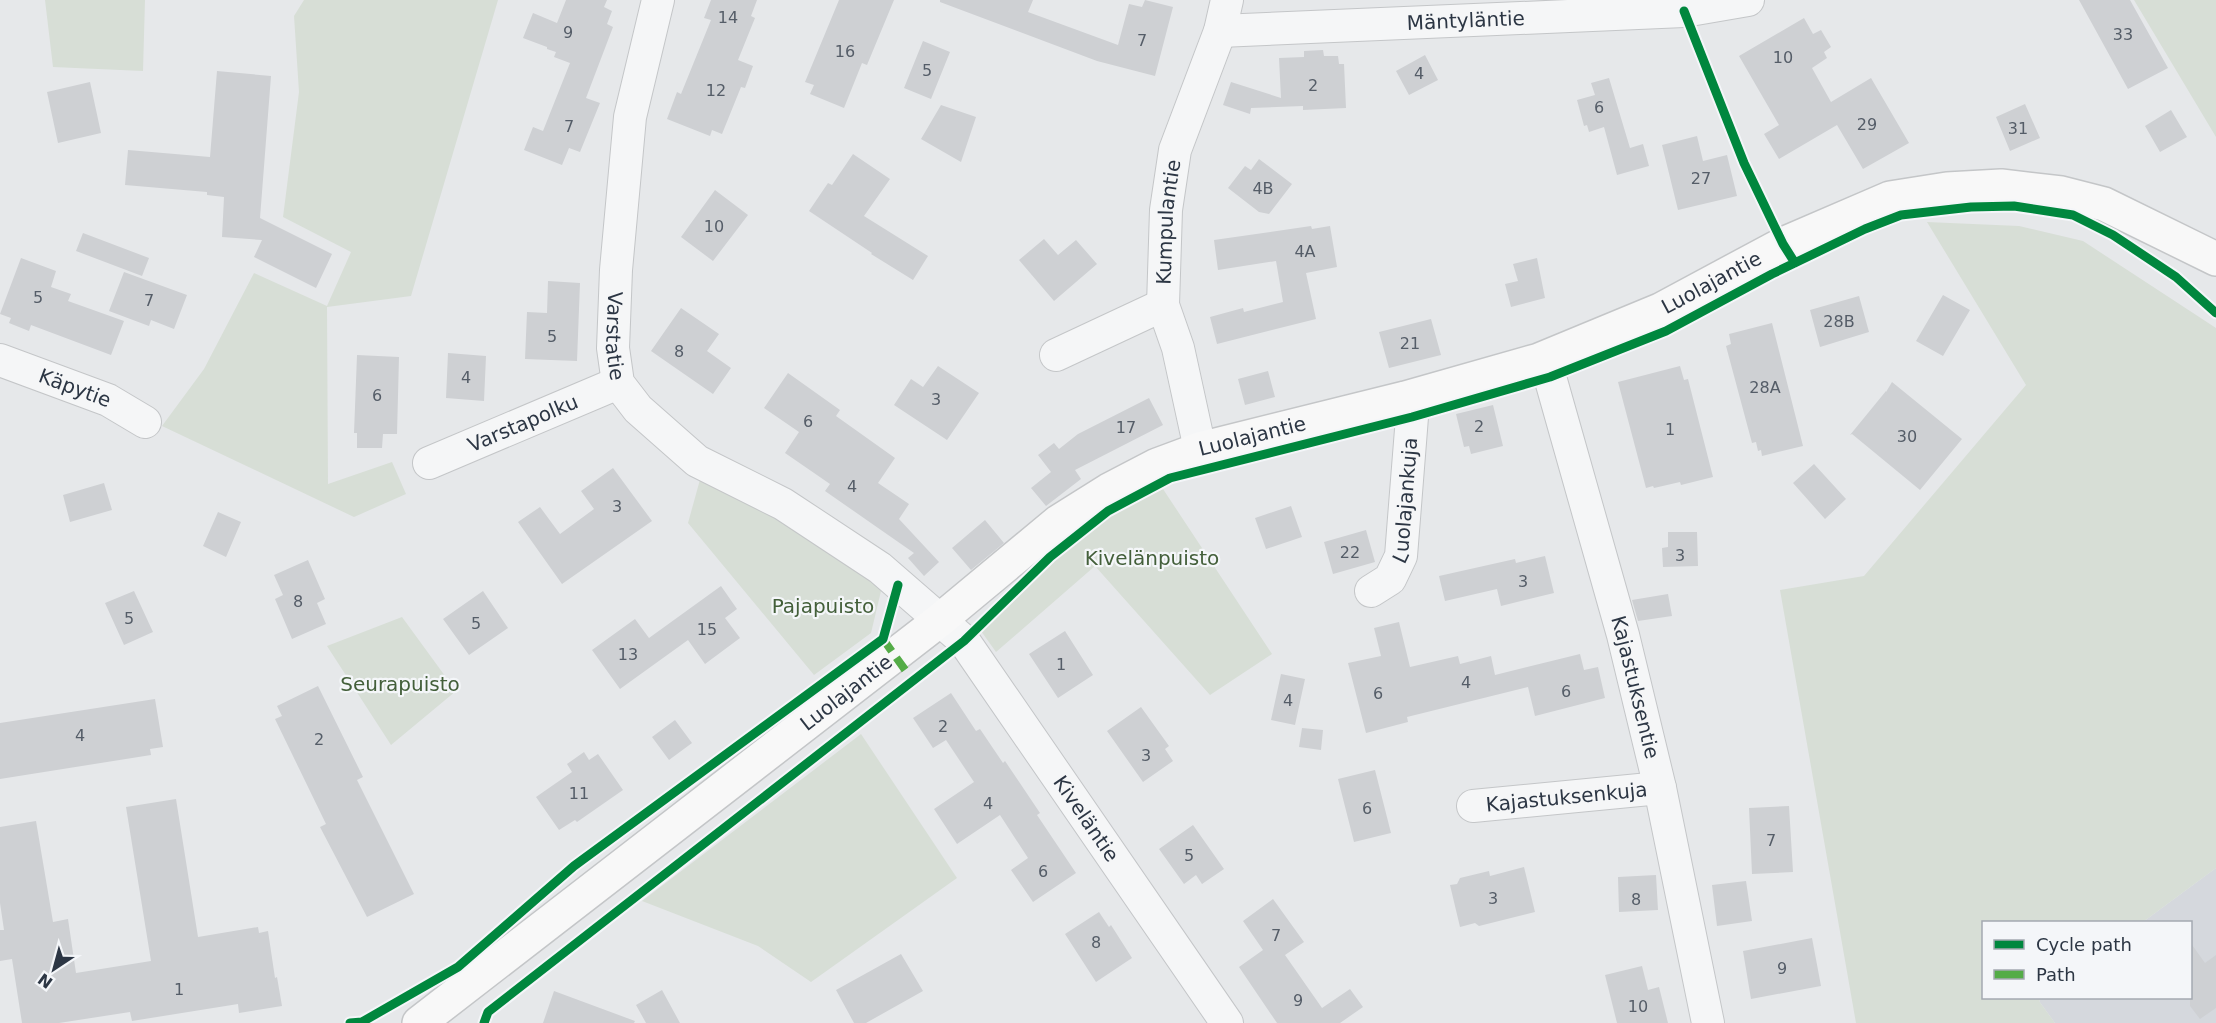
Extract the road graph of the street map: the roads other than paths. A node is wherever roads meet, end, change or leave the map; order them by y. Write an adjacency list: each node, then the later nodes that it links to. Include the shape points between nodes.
1 (658, 0): 10 (street, Varstatie, via 630,117 616,270 613,348)
2 (1227, 0): 4 (street, Kumpulantie)
3 (1748, 0): 4 (street, Mäntyläntie, via 1684,10)
4 (1220, 31): 6 (street, Kumpulantie, via 1175,150 1166,210)
5 (2216, 259): 9 (main road, Luolajantie, via 2104,204 2061,193 2001,186 1890,198 1783,244 1660,310)
6 (1163, 305): 7 (street); 13 (street, Kumpulantie, via 1178,348)
7 (1056, 355)
8 (0, 360): 12 (street, Käpytie, via 108,400)
9 (1539, 360): 11 (main road, Luolajantie); 17 (street, Kajastuksentie, via 1550,377 1623,635)
10 (618, 383): 14 (street, Varstapolku); 16 (street, Varstatie, via 638,409 697,461 783,504 880,568)
11 (1405, 398): 13 (main road, Luolajantie); 15 (street, Luolajankuja, via 1412,417 1401,556 1390,579)
12 (145, 422)
13 (1200, 449): 16 (main road, Luolajantie, via 1108,490 1058,522)
14 (429, 463)
15 (1371, 591)
16 (940, 620): 19 (main road, Luolajantie); 20 (street, Kiveläntie, via 964,641)
17 (1660, 788): 18 (street, Kajastuksenkuja); 21 (street, Kajastuksentie)
18 (1473, 806)
19 (422, 1022)
20 (1227, 1023)
21 (1708, 1023)

